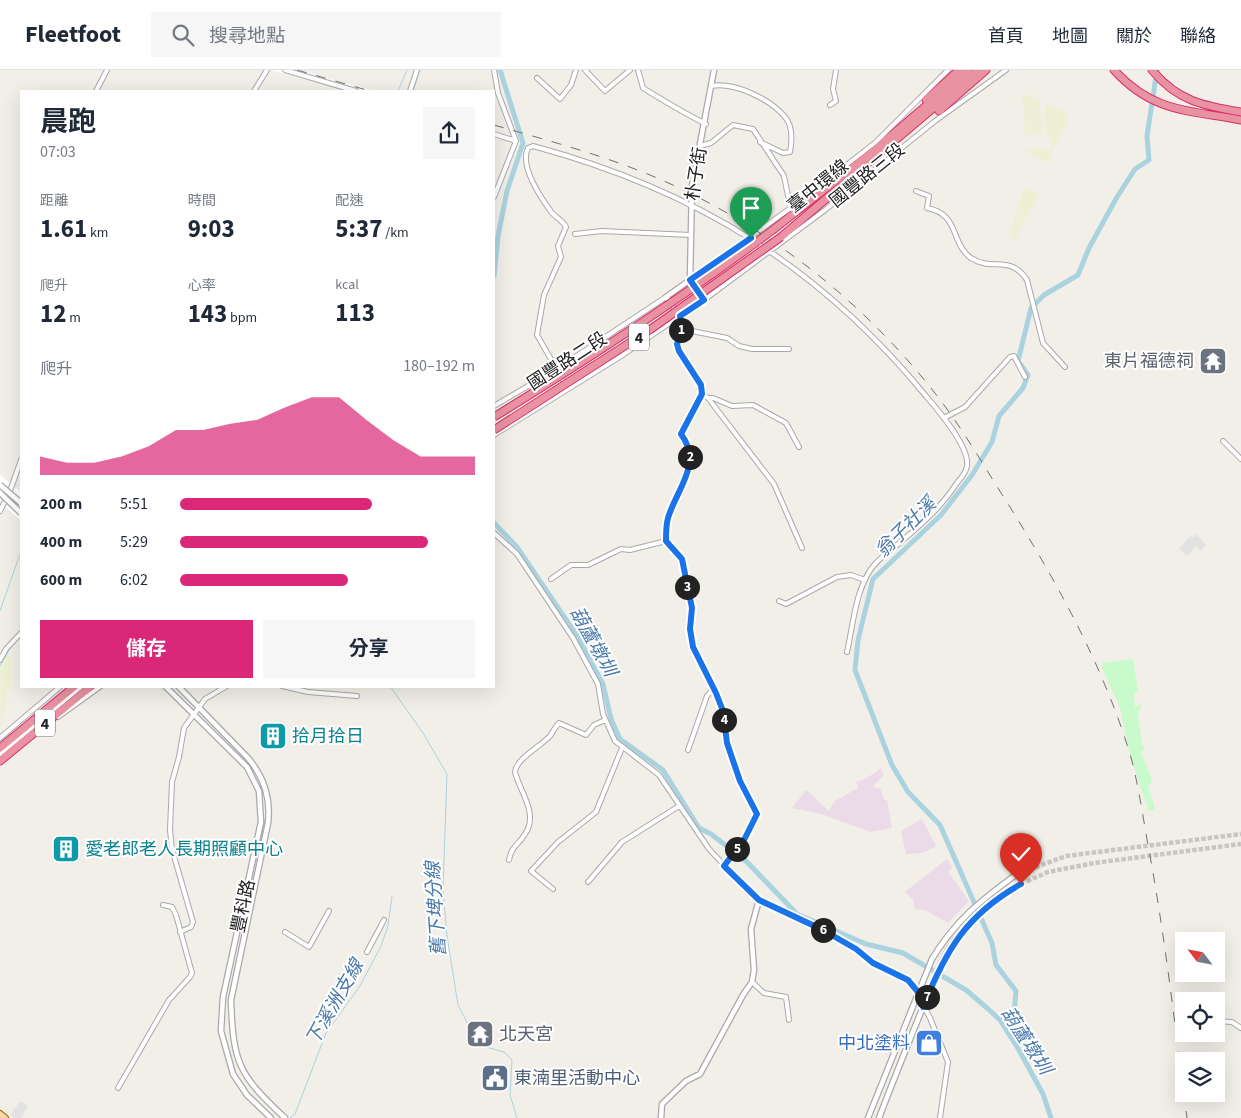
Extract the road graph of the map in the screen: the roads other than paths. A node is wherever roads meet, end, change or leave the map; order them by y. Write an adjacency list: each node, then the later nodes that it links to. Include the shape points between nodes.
1 (107, 70): 24 (street)
2 (267, 70): 25 (street)
3 (285, 70): 26 (street)
4 (417, 70): 27 (street)
5 (494, 70): 33 (street, via 498,93)
6 (576, 70): 22 (street, via 571,86 560,99)
7 (585, 70): 8 (street, via 605,91)
8 (630, 70)
9 (638, 70): 31 (street, via 644,88)
10 (714, 70): 23 (street, 朴子街)
11 (836, 70): 28 (street, via 833,89 836,100)
12 (939, 70): 21 (street)
13 (948, 70): 21 (street, 國豐路三段)
14 (960, 70): 36 (highway)
15 (968, 70): 36 (highway, 臺中環線 / 4)
16 (978, 70): 37 (highway, 臺中環線 / 4)
17 (986, 70): 37 (highway, via 909,136)
18 (1006, 70): 45 (street, 國豐路三段, via 935,121)
19 (1114, 70): 30 (highway, via 1150,98 1177,110)
20 (1152, 70): 29 (highway, via 1168,87 1197,104)
21 (942, 76): 41 (street, 國豐路三段, via 876,142)
22 (537, 78)
23 (711, 86): 31 (street, 朴子街); 34 (street, via 720,84 753,92 785,117 792,137 790,152 783,153)
24 (97, 90)
25 (255, 90)
26 (353, 90)
27 (410, 90)
28 (830, 104)
29 (1241, 112)
30 (1241, 120)
31 (706, 124): 35 (street, 朴子街)
32 (495, 134): 33 (street)
33 (516, 141): 39 (street)
34 (760, 142): 35 (street, via 753,129 733,125 711,143); 41 (street, via 784,176 788,196)
35 (700, 146): 40 (street, 朴子街)
36 (871, 153): 59 (highway, 臺中環線 / 4, bridge, via 686,293)
37 (848, 182): 61 (highway, 臺中環線 / 4, bridge, via 724,278)
38 (916, 191): 52 (street, via 929,196 927,208 946,216 970,257 985,263 1016,267 1022,273 1027,280 1043,343)
39 (495, 194)
40 (690, 203): 43 (street, 朴子街); 44 (street); 53 (street, via 549,150 528,148 525,157 528,170 542,198 566,227 558,246 561,257 544,295 537,335)
41 (795, 205): 44 (street, 國豐路三段)
42 (575, 234): 43 (street, via 602,231)
43 (691, 235): 46 (street, 朴子街)
44 (751, 238): 45 (street); 46 (street, 國豐路三段)
45 (770, 251): 48 (street, 國豐路三段); 60 (street, via 825,292 876,339)
46 (690, 280): 47 (street, 國豐路二段); 48 (street)
47 (666, 297): 49 (street); 53 (street, 國豐路二段)
48 (704, 300): 49 (street, 國豐路三段)
49 (680, 316): 50 (street); 55 (street, 國豐路二段)
50 (682, 329): 51 (street, via 727,338 752,349); 56 (street, via 677,344 679,351 701,385)
51 (789, 349)
52 (1066, 367)
53 (557, 369): 55 (street); 58 (street, 國豐路二段)
54 (1025, 377): 60 (street, via 1014,356 1010,357 965,407)
55 (568, 389): 62 (street, 國豐路二段)
56 (702, 394): 57 (street); 73 (street, via 681,434 690,448 690,459 668,517)
57 (708, 398): 64 (street, via 732,406 753,405 786,424); 74 (street, via 774,484)
58 (495, 405)
59 (495, 416)
60 (944, 418): 76 (street, via 962,447 967,461 966,471 941,506 878,561)
61 (495, 429)
62 (495, 434)
63 (1223, 441): 65 (street)
64 (799, 447)
65 (1241, 459)
66 (20, 463): 70 (street)
67 (0, 485): 69 (street, bridge)
68 (0, 493): 71 (street, bridge)
69 (20, 502)
70 (0, 511)
71 (20, 511)
72 (495, 534): 94 (street, via 517,554 573,638 598,684)
73 (666, 541): 75 (street, via 630,550 621,549 588,565 571,566); 90 (street, via 682,559 692,608 691,639)
74 (802, 548)
75 (551, 579)
76 (865, 580): 77 (street, via 840,576 786,604); 79 (street)
77 (779, 601)
78 (20, 633): 80 (street)
79 (847, 652)
80 (0, 660)
81 (59, 688): 95 (street)
82 (72, 688): 96 (highway, 4)
83 (80, 688): 99 (street)
84 (89, 688): 100 (highway, 4)
85 (98, 688): 101 (street)
86 (167, 688): 93 (street, 豐科路)
87 (180, 688): 92 (street, 豐科路)
88 (224, 688): 92 (street, via 205,699)
89 (291, 688): 91 (street)
90 (714, 688): 98 (street, via 707,696); 104 (street, via 723,711 727,743 740,781 757,814)
91 (357, 696)
92 (199, 708): 93 (street); 126 (street, 豐科路, via 253,764 268,795 268,823 231,1000 232,1030 240,1068 254,1089)
93 (194, 715): 113 (street, via 184,728 171,791 172,849 193,922 191,927); 125 (street, 豐科路, via 247,767 260,797 261,822 223,996 221,1030 233,1074)
94 (605, 720): 97 (street, via 612,737); 103 (street, via 594,725 586,735 559,722 550,736 517,765 516,775 524,790 530,821 525,834 512,847)
95 (0, 737)
96 (0, 748)
97 (622, 748): 102 (street, via 656,772); 108 (street, via 596,812 558,842 531,871)
98 (688, 750)
99 (0, 754)
100 (0, 761)
101 (0, 765)
102 (679, 806): 104 (street); 106 (street, via 622,842)
103 (509, 860)
104 (724, 866): 109 (street)
105 (1017, 874): 117 (street, via 973,907 944,939)
106 (588, 882)
107 (1021, 884): 118 (street, via 976,917 956,939 941,964)
108 (553, 889)
109 (759, 900): 116 (street, via 751,930); 117 (street, via 832,934 873,963 908,980)
110 (164, 904): 113 (street, via 172,907)
111 (329, 912): 114 (street, via 309,947)
112 (384, 920): 115 (street)
113 (180, 932): 122 (street, via 192,973 169,1000)
114 (285, 932)
115 (367, 952)
116 (752, 982): 119 (street, via 764,992 786,997); 127 (street, via 700,1074 686,1081 662,1104)
117 (918, 992): 118 (street); 128 (street)
118 (923, 1007): 129 (street); 130 (street, via 948,1062)
119 (789, 1020)
120 (1225, 1022): 121 (street)
121 (1241, 1028)
122 (118, 1088)
123 (0, 1114): 124 (main road)
124 (5, 1118)
125 (271, 1118)
126 (285, 1118)
127 (661, 1118)
128 (868, 1118)
129 (879, 1118)
130 (940, 1118)

